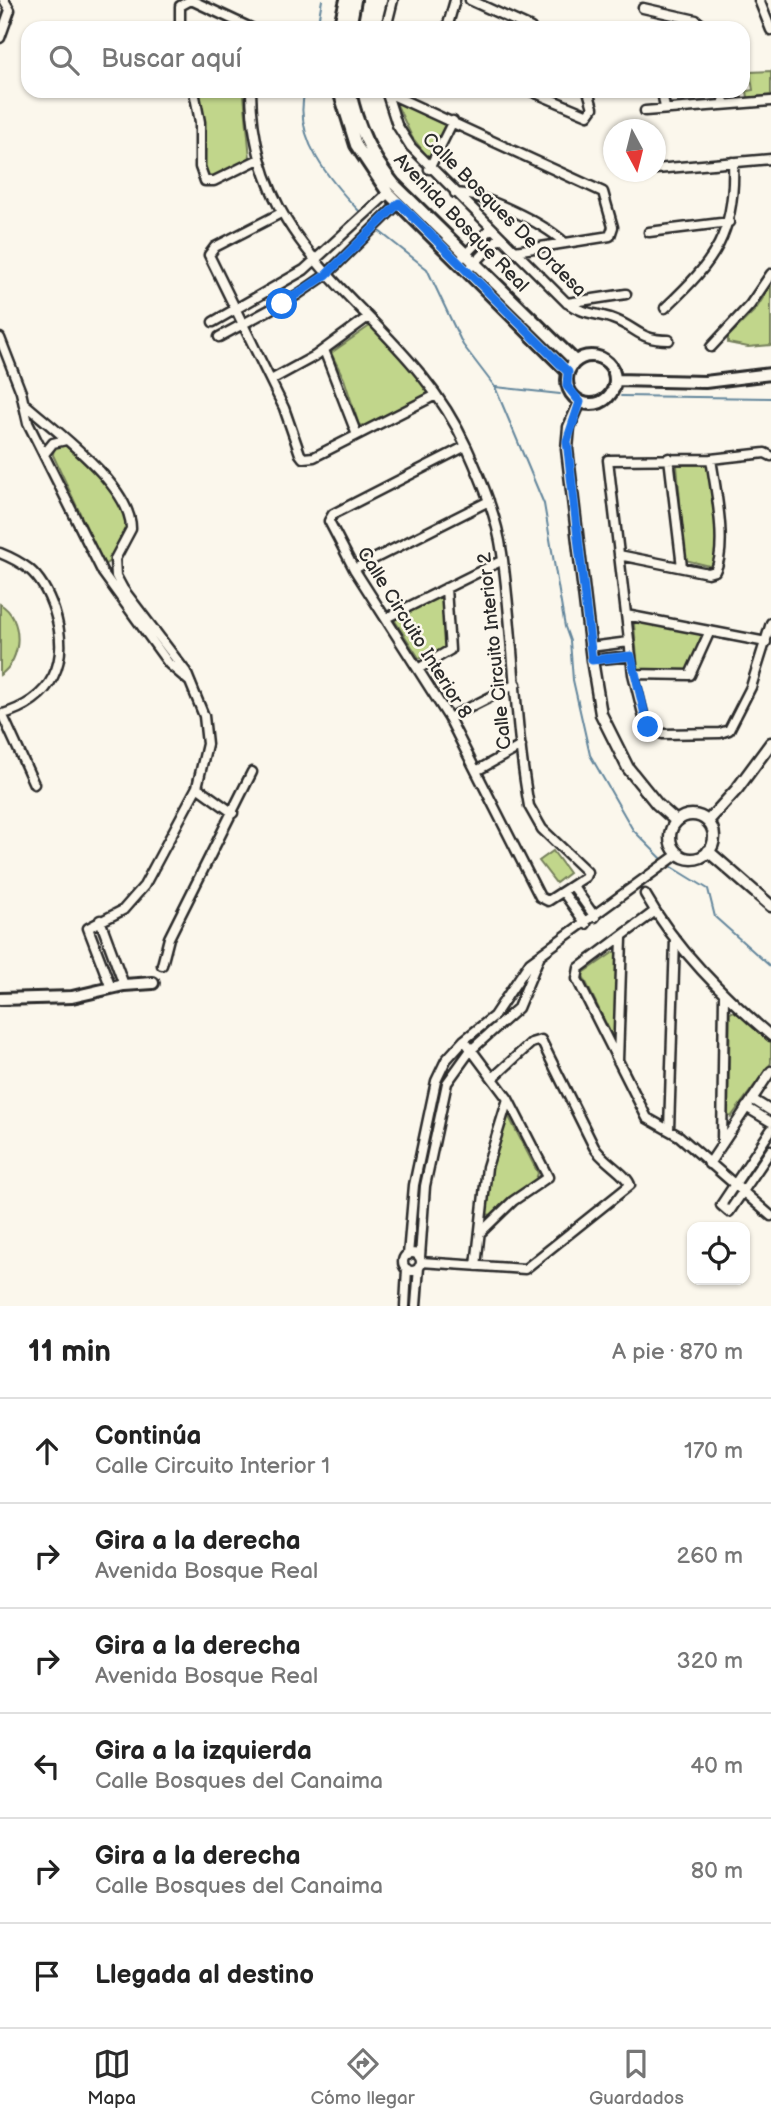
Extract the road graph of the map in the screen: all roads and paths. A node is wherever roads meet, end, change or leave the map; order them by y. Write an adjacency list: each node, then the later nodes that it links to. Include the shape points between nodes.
1 (4, 0): 18 (street, via 10,10)
2 (346, 0): 11 (main road)
3 (355, 0): 12 (main road)
4 (393, 0): 13 (street)
5 (455, 0): 14 (street)
6 (470, 0): 15 (street)
7 (759, 0): 17 (street)
8 (643, 8): 16 (street)
9 (180, 21): 10 (street, via 183,2 191,1)
10 (235, 21)
11 (341, 21)
12 (351, 21)
13 (388, 21)
14 (449, 21)
15 (516, 21)
16 (697, 21)
17 (771, 30)
18 (0, 38)
19 (195, 98): 34 (street, via 205,181)
20 (251, 98): 34 (street, Calle Circuito Interior 2)
21 (341, 98): 39 (main road, Avenida Bosque Real, via 356,145)
22 (352, 98): 50 (main road, Avenida Bosque Real, via 360,129 380,167)
23 (388, 98): 38 (street, Calle Bosques De Ordesa, via 400,132)
24 (402, 98): 33 (street)
25 (548, 98): 26 (street, via 588,115 593,108)
26 (590, 98)
27 (663, 98): 31 (street)
28 (723, 98): 30 (street)
29 (771, 100): 30 (street)
30 (724, 103): 31 (street)
31 (665, 108): 32 (street)
32 (645, 111)
33 (453, 121): 38 (street); 47 (street, via 600,189 612,234)
34 (259, 159): 42 (street, Calle Circuito Interior 2)
35 (771, 159): 36 (street)
36 (733, 162): 37 (street); 43 (street, via 734,200)
37 (666, 168)
38 (429, 169): 40 (street, Calle Bosques De Ordesa)
39 (388, 192): 41 (main road, Avenida Bosque Real); 49 (street)
40 (455, 193): 44 (street, Calle Bosques De Ordesa); 47 (street, via 485,200 547,229)
41 (399, 203): 50 (main road, Avenida Bosque Real); 52 (street)
42 (281, 212): 49 (street, Calle Circuito Interior 2); 56 (street, via 210,252)
43 (729, 222): 45 (street); 55 (street, via 718,251 704,270)
44 (490, 229): 46 (street, Calle Bosques De Ordesa); 50 (street)
45 (649, 232)
46 (500, 237): 48 (street, Calle Bosques De Ordesa); 50 (street)
47 (565, 243): 48 (street)
48 (515, 251): 54 (street, Calle Bosques De Ordesa)
49 (314, 262): 52 (street, Calle Circuito Interior 2); 56 (street)
50 (466, 263): 65 (main road, Avenida Bosque Real); 66 (main road, Avenida Bosque Real)
51 (771, 274): 63 (street, via 750,305)
52 (326, 275): 57 (street, Calle Circuito Interior 2); 59 (street)
53 (626, 294): 54 (street)
54 (567, 303): 62 (street, Calle Bosques De Ordesa, via 586,314 620,322 649,340)
55 (665, 308)
56 (236, 311): 58 (street); 59 (street)
57 (368, 317): 64 (street); 70 (street, Calle Circuito Interior 2, via 408,357)
58 (213, 323)
59 (244, 324): 60 (street); 68 (street)
60 (219, 337)
61 (0, 338): 72 (street)
62 (669, 340)
63 (710, 347)
64 (324, 351): 68 (street); 73 (street)
65 (575, 361): 66 (main road); 69 (main road, via 601,357 612,366)
66 (568, 372): 71 (main road, via 567,386)
67 (771, 374): 69 (main road, via 705,382)
68 (271, 380): 73 (street, via 303,458)
69 (616, 380): 71 (main road, via 607,399 594,404)
70 (436, 394): 73 (street); 75 (street, Calle Circuito Interior 2)
71 (580, 402): 93 (street, via 567,441)
72 (24, 403): 74 (street); 76 (street, via 28,423)
73 (356, 435)
74 (66, 440): 76 (street, via 54,443); 98 (street, via 95,467 129,515 130,533 115,559 118,581)
75 (466, 446): 80 (street, Calle Circuito Interior 2); 85 (street, Calle Circuito Interior 8, via 331,515 329,524)
76 (45, 453): 98 (street, via 103,573 169,664)
77 (771, 456): 79 (street)
78 (669, 458): 79 (street); 82 (street, via 608,460); 84 (street)
79 (711, 459): 84 (street, via 718,565 708,573)
80 (489, 501): 83 (street, Calle Circuito Interior 2); 85 (street)
81 (0, 553): 100 (street, via 40,580 54,611 61,649 48,687 29,704)
82 (619, 555): 84 (street); 87 (street)
83 (503, 560): 86 (street); 99 (street, Calle Circuito Interior 2)
84 (682, 567)
85 (354, 569): 88 (street, Calle Circuito Interior 8)
86 (446, 589): 88 (street); 96 (street, via 450,650)
87 (626, 614): 90 (street); 91 (street)
88 (386, 618): 96 (street, Calle Circuito Interior 8)
89 (771, 623): 92 (street)
90 (709, 633): 92 (street); 97 (street, via 690,675)
91 (629, 642): 93 (street); 94 (street)
92 (766, 642): 97 (street, via 744,704 724,733 651,731)
93 (590, 647): 95 (street)
94 (631, 656): 95 (street); 97 (street)
95 (592, 660): 109 (street, via 601,714 617,750 642,788)
96 (418, 669): 101 (street, Calle Circuito Interior 8)
97 (633, 674)
98 (189, 681): 107 (street, via 206,728)
99 (516, 684): 101 (street); 103 (street, Calle Circuito Interior 2)
100 (1, 715): 106 (street)
101 (449, 718): 104 (street, Calle Circuito Interior 8)
102 (771, 744): 110 (street)
103 (522, 746): 104 (street); 113 (street, Calle Circuito Interior 2, via 531,813 586,870 585,877)
104 (478, 770): 114 (street, Calle Circuito Interior 8, via 540,897 545,901)
105 (252, 772): 108 (street)
106 (34, 783)
107 (197, 787): 108 (street); 119 (street, via 137,896 123,910)
108 (233, 813): 126 (street, via 169,938)
109 (677, 821): 110 (street, via 689,815); 112 (street, via 670,842)
110 (708, 821): 111 (street, via 714,836)
111 (708, 851): 112 (street, via 691,859); 116 (street)
112 (675, 857): 118 (street)
113 (573, 886): 114 (street); 118 (street)
114 (564, 892): 120 (street)
115 (645, 894): 117 (street)
116 (769, 900)
117 (654, 912): 121 (street); 122 (street)
118 (595, 916): 120 (street)
119 (100, 920): 123 (street); 124 (street, via 88,930)
120 (586, 924): 125 (street)
121 (622, 938): 135 (street); 135 (street, via 579,968 576,976)
122 (675, 939): 130 (street); 142 (street)
123 (111, 946): 124 (street); 128 (street)
124 (96, 952): 129 (street)
125 (540, 955): 133 (street, via 524,968 494,1016); 134 (street, via 518,1008)
126 (162, 965)
127 (153, 983): 128 (main road)
128 (124, 985): 129 (main road)
129 (111, 988): 131 (main road, via 72,997)
130 (724, 995): 132 (street); 144 (street)
131 (0, 999)
132 (771, 1036)
133 (464, 1040): 134 (street); 152 (street, via 446,1060 436,1081 414,1185)
134 (470, 1051): 137 (street); 153 (street, via 447,1083 425,1186)
135 (618, 1064): 142 (street, via 643,1113)
136 (771, 1071): 139 (street)
137 (493, 1079): 138 (street); 154 (street, via 531,1043 541,1041 593,1147 630,1185 527,1268)
138 (508, 1099): 151 (street, via 487,1167); 151 (street, via 548,1177 513,1201)
139 (749, 1103): 140 (street); 141 (street); 144 (street)
140 (771, 1111)
141 (771, 1122)
142 (669, 1130): 146 (street)
143 (771, 1130): 147 (street)
144 (722, 1143): 146 (street)
145 (771, 1150): 148 (street)
146 (709, 1164): 147 (street)
147 (734, 1184): 148 (street); 148 (street, via 721,1205 729,1212)
148 (743, 1191): 150 (street)
149 (771, 1200): 150 (street)
150 (768, 1212)
151 (480, 1233): 154 (street)
152 (408, 1255): 153 (street, via 415,1254); 155 (street)
153 (420, 1262): 154 (street); 155 (street, via 415,1270); 157 (street)
154 (475, 1266)
155 (407, 1269): 156 (street)
156 (405, 1306)
157 (416, 1306)

